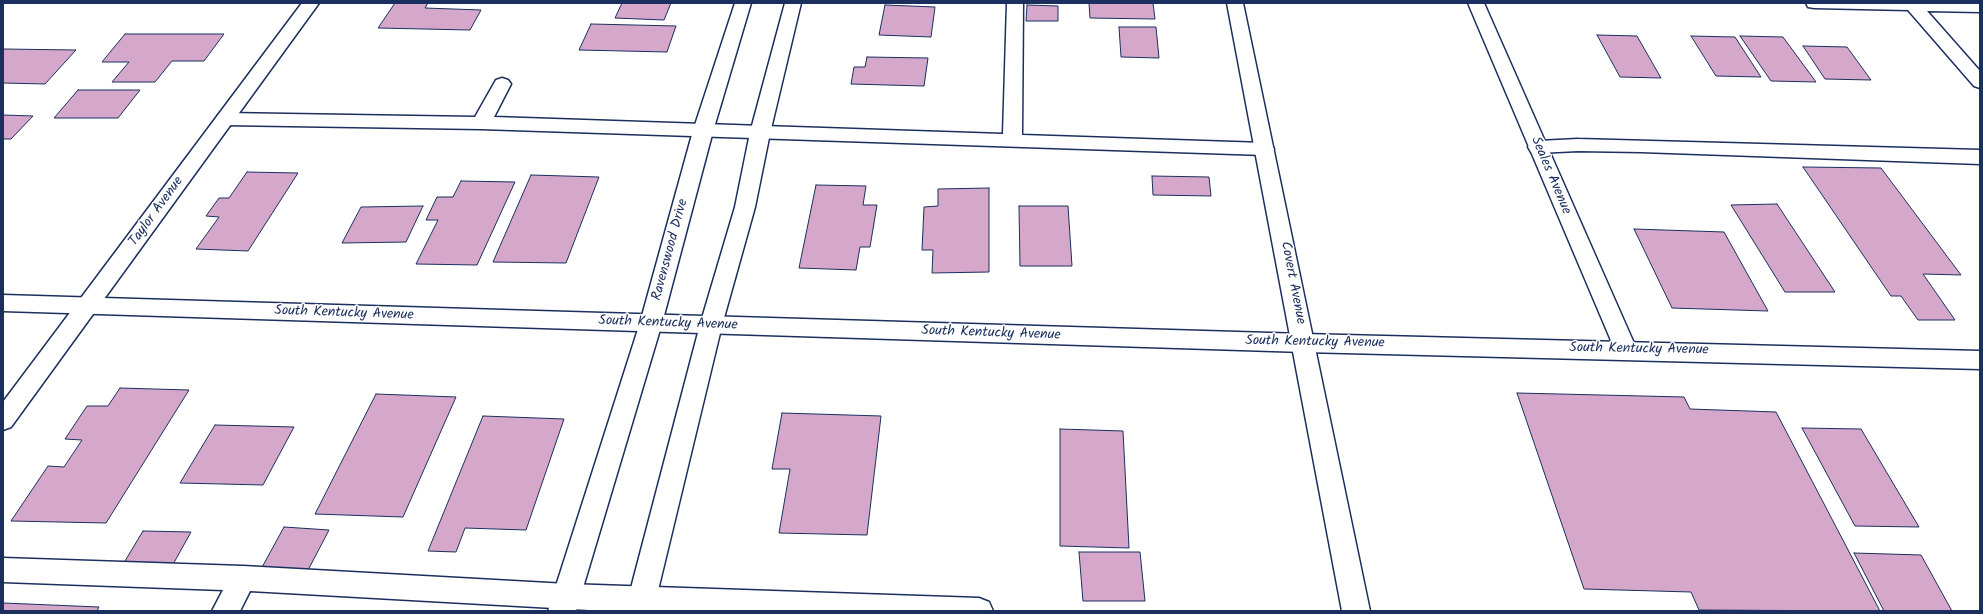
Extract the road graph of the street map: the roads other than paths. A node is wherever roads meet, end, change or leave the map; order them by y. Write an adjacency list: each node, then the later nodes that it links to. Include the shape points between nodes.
1 (311, 3): 12 (street, Taylor Avenue)
2 (743, 3): 14 (street, Ravenswood Drive)
3 (793, 3): 15 (street)
4 (1016, 3): 16 (street)
5 (1235, 3): 18 (street, Covert Avenue)
6 (1476, 3): 17 (street, Seales Avenue)
7 (1814, 3): 8 (street)
8 (1912, 4): 9 (street); 10 (street)
9 (1980, 6)
10 (1980, 82)
11 (502, 84): 13 (street)
12 (225, 119): 13 (street); 21 (street, Taylor Avenue)
13 (481, 123): 14 (street)
14 (703, 131): 15 (street); 22 (street, Ravenswood Drive)
15 (760, 133): 16 (street); 23 (street, via 745,208)
16 (1012, 140): 18 (street)
17 (1538, 147): 19 (street, via 1633,146); 25 (street, Seales Avenue)
18 (1264, 148): 24 (street, Covert Avenue)
19 (1980, 157)
20 (3, 303): 21 (street, South Kentucky Avenue)
21 (88, 306): 22 (street, South Kentucky Avenue); 27 (street, Taylor Avenue)
22 (651, 323): 23 (street, South Kentucky Avenue); 30 (street, Ravenswood Drive)
23 (711, 325): 24 (street, South Kentucky Avenue); 31 (street)
24 (1304, 343): 25 (street, South Kentucky Avenue); 34 (street, Covert Avenue)
25 (1626, 350): 26 (street, South Kentucky Avenue)
26 (1980, 360)
27 (3, 420)
28 (3, 570): 29 (street)
29 (243, 578): 30 (street); 32 (street)
30 (564, 604): 31 (street)
31 (641, 605): 33 (street)
32 (226, 611)
33 (979, 611)
34 (1356, 611)

